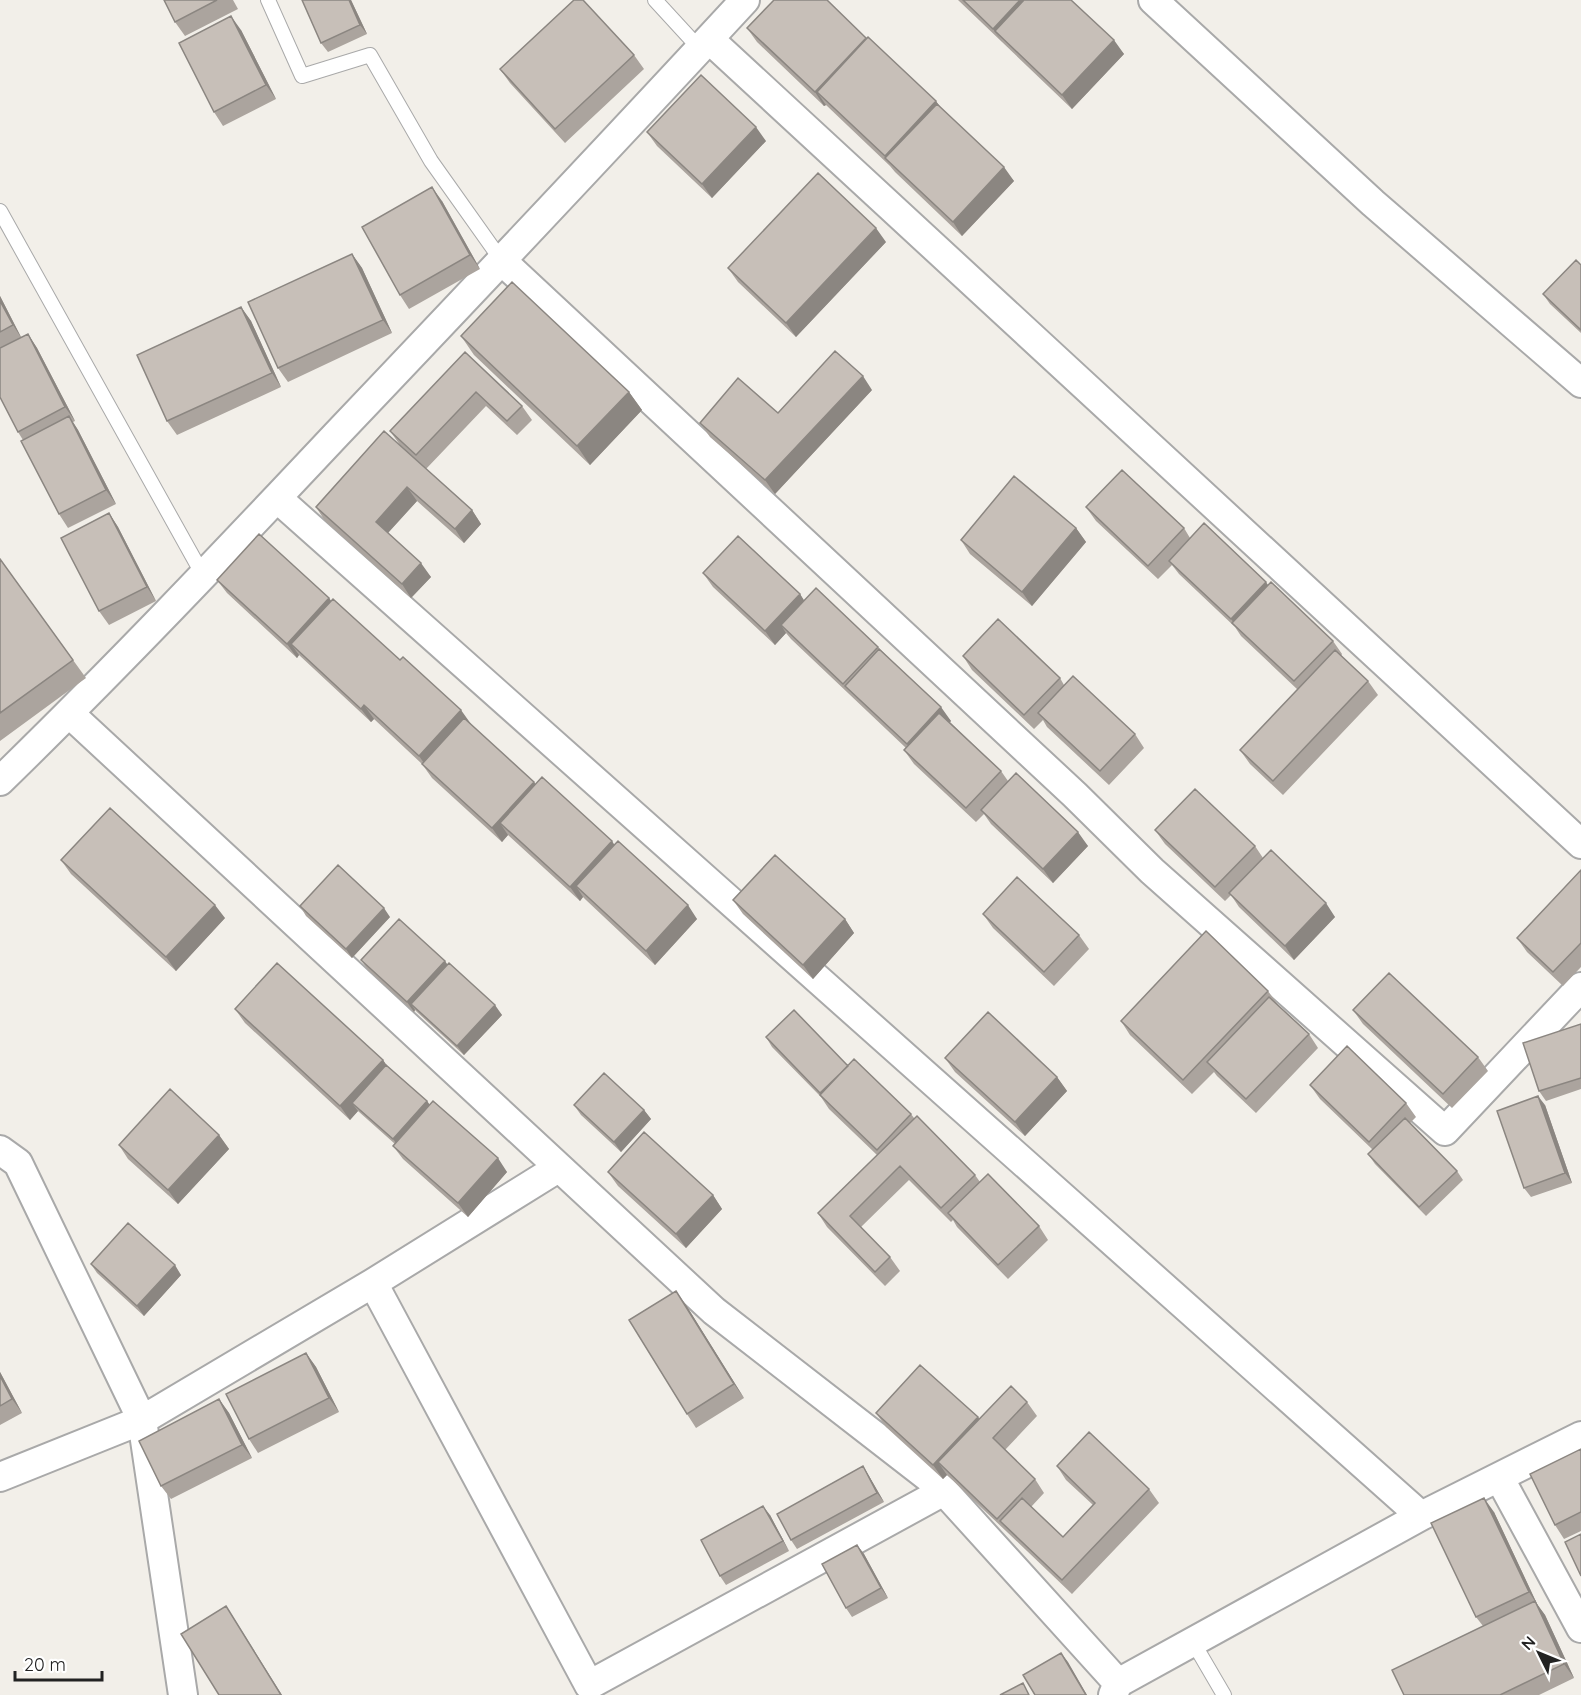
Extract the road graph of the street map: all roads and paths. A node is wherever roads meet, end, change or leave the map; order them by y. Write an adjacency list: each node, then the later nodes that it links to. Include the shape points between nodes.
1 (268, 0): 7 (lane, via 302,76 370,55 431,161)
2 (655, 0): 5 (lane)
3 (745, 0): 5 (street)
4 (1153, 0): 8 (street, via 1372,202)
5 (704, 44): 7 (street); 13 (street)
6 (0, 211): 10 (lane)
7 (502, 261): 9 (street); 14 (street, via 1152,871 1445,1131)
8 (1581, 383)
9 (277, 498): 10 (street); 23 (street)
10 (203, 574): 11 (street)
11 (70, 714): 12 (street); 16 (street)
12 (0, 781)
13 (1581, 844)
14 (1581, 987)
15 (0, 1150): 18 (street, via 18,1163)
16 (558, 1167): 17 (street); 22 (street, via 714,1311)
17 (373, 1283): 18 (street); 27 (street)
18 (142, 1420): 20 (street); 28 (street)
19 (1581, 1436): 21 (street)
20 (0, 1477)
21 (1499, 1477): 23 (street); 24 (street)
22 (944, 1491): 26 (street); 27 (street)
23 (1421, 1516): 25 (street)
24 (1581, 1628)
25 (1193, 1642): 26 (street); 29 (lane)
26 (1115, 1689)
27 (592, 1690)
28 (183, 1695)
29 (1224, 1695)

